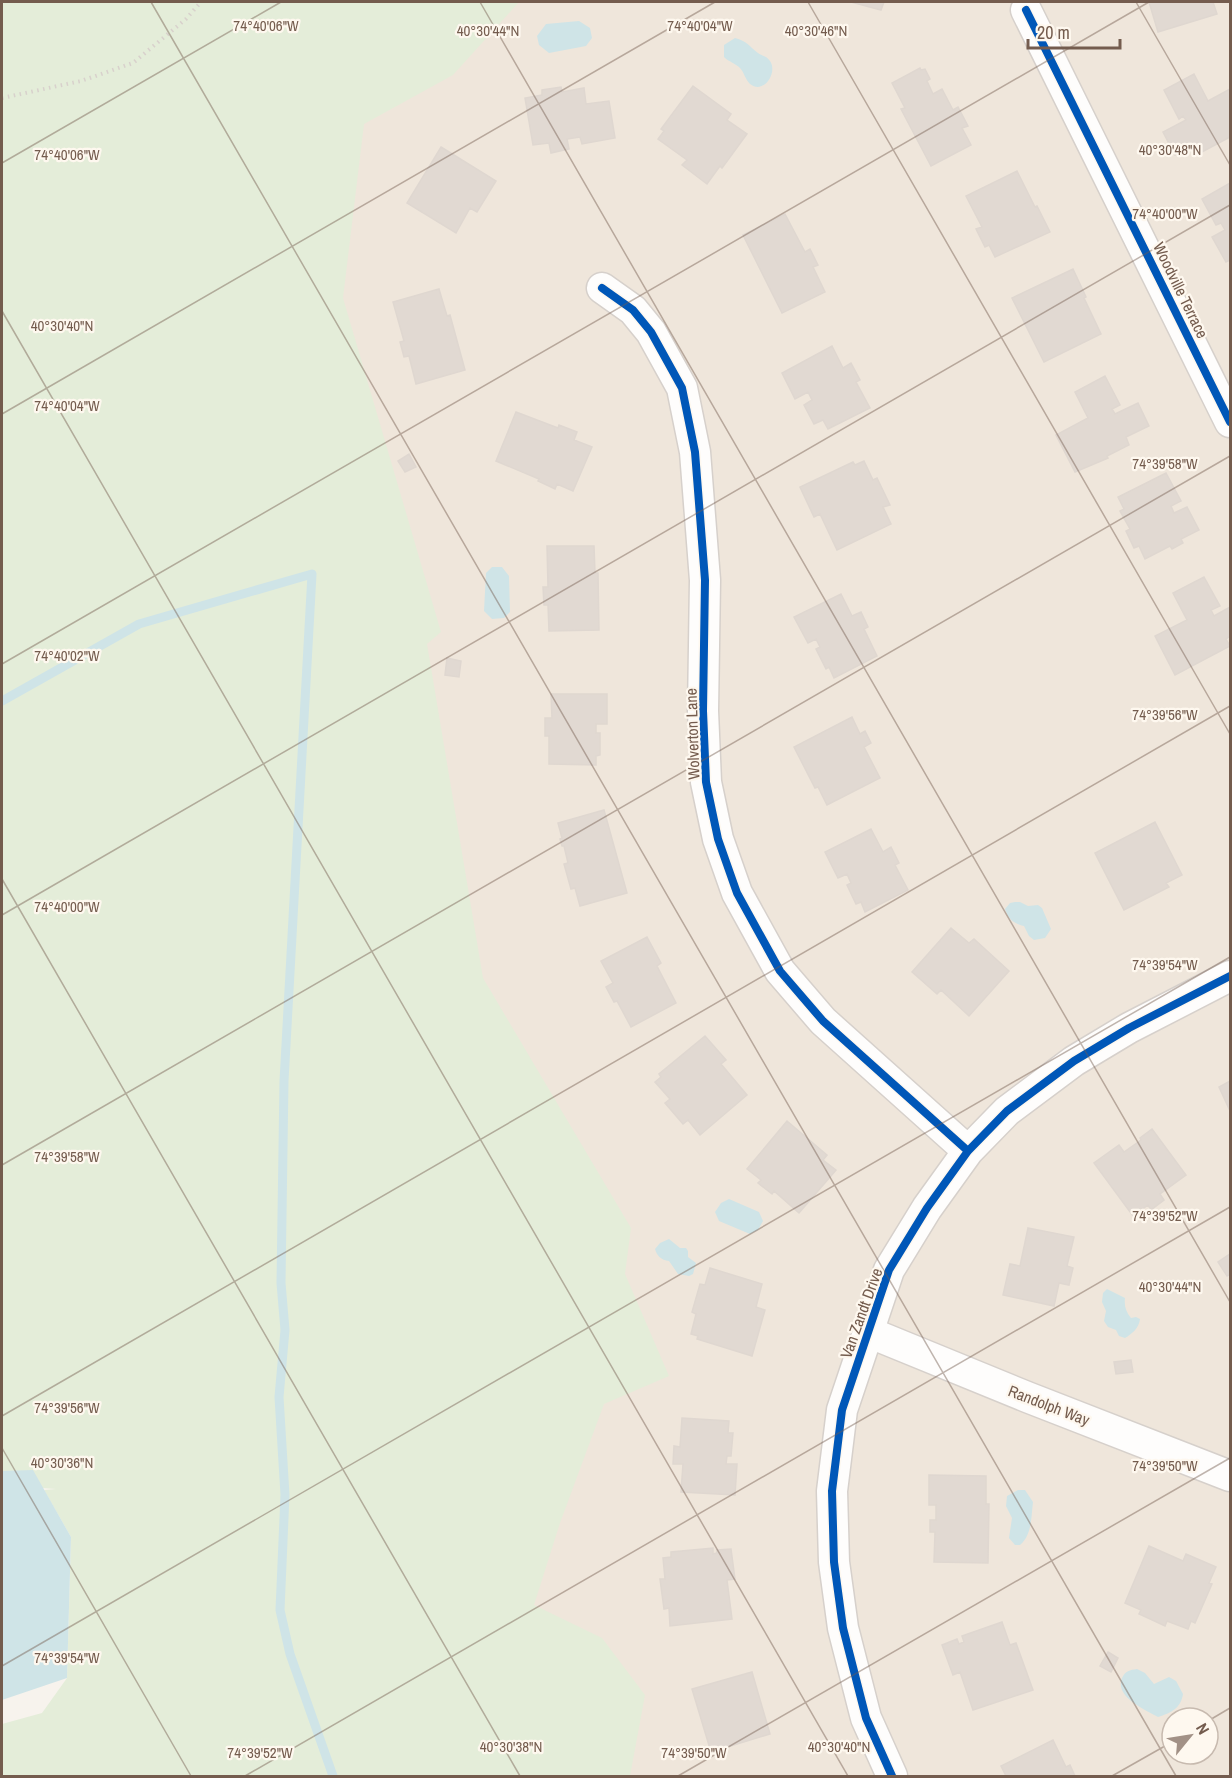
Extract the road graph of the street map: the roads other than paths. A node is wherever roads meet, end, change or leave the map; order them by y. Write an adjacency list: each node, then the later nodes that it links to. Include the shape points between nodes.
1 (1026, 10): 3 (street, Woodville Terrace)
2 (602, 288): 5 (street, Wolverton Lane, via 633,310 651,332 682,388 695,453 705,580 706,782 718,839 737,893 780,971 823,1021)
3 (1230, 422)
4 (1230, 976): 5 (street, Van Zandt Drive, via 1074,1061 1007,1111)
5 (968, 1151): 6 (street, Van Zandt Drive, via 927,1208 890,1270)
6 (868, 1332): 7 (street, Randolph Way); 8 (street, Van Zandt Drive, via 842,1410 832,1491 834,1562 843,1628 866,1718)
7 (1230, 1476)
8 (892, 1776)

